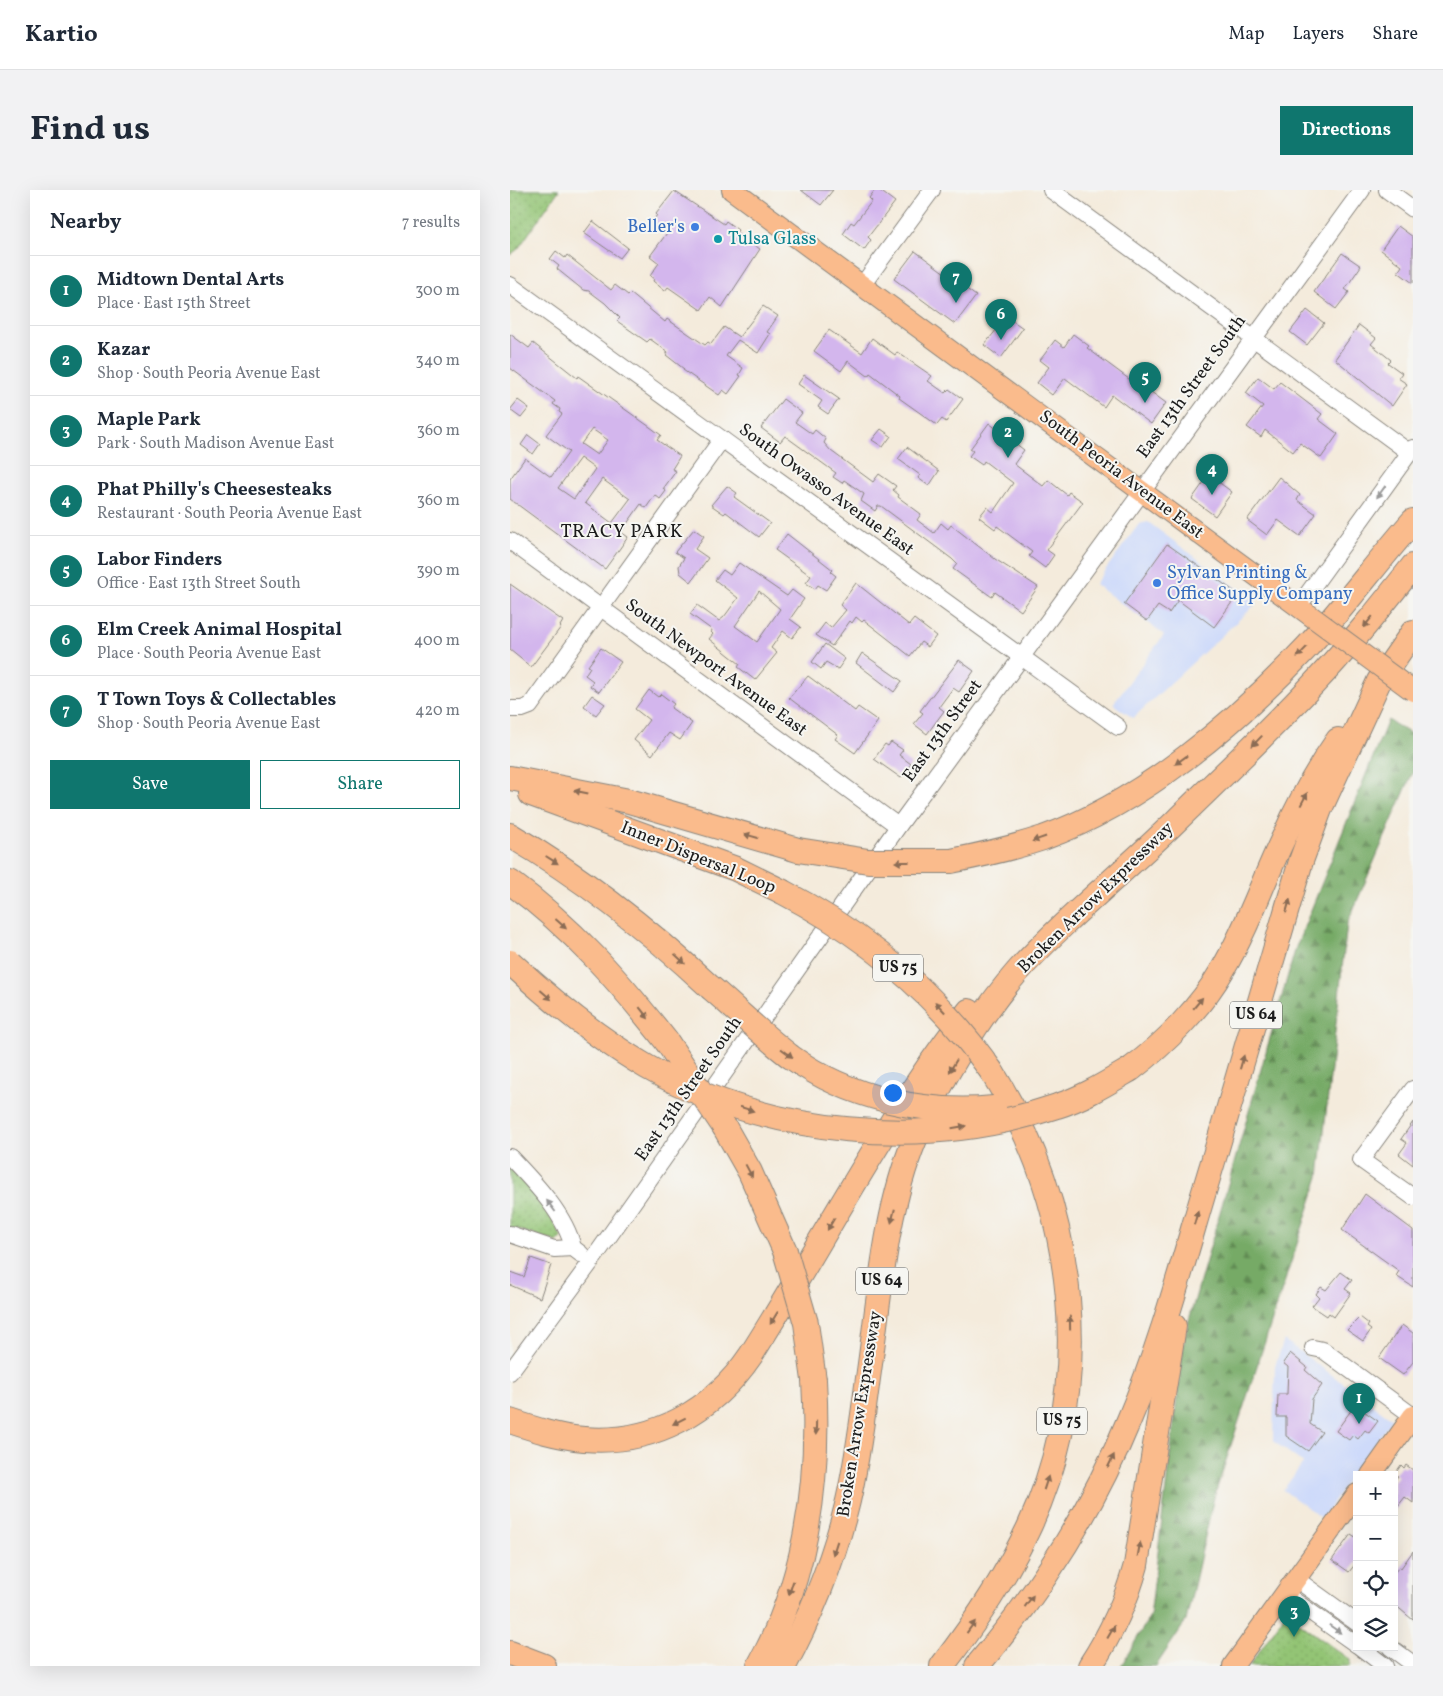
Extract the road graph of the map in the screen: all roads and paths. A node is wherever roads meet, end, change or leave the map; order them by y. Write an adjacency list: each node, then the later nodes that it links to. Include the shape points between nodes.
1 (732, 190): 7 (main road, South Peoria Avenue East)
2 (932, 190): 7 (street)
3 (1051, 190): 9 (street)
4 (1362, 190): 9 (street, East 13th Street South)
5 (1387, 190): 6 (street)
6 (1413, 209)
7 (863, 284): 12 (main road, South Peoria Avenue East)
8 (510, 285): 10 (street, South Owasso Avenue East)
9 (1253, 337): 11 (street); 12 (street, East 13th Street South)
10 (722, 439): 16 (street); 19 (street, South Owasso Avenue East)
11 (1411, 450): 17 (street, one-way to 17)
12 (1142, 490): 17 (main road, South Peoria Avenue East); 19 (street, East 13th Street South)
13 (1413, 521): 24 (highway, one-way to 24, bridge, via 1308,645 1229,723 1176,764 1119,801 1066,829 1011,848 951,861 868,861 798,850 629,802)
14 (510, 541): 16 (street, South Newport Avenue East)
15 (1413, 566): 29 (highway, Broken Arrow Expressway / US 64, one-way to 29, via 1306,691 1163,834)
16 (601, 608): 22 (street, via 530,706); 26 (street, South Newport Avenue East)
17 (1304, 611): 21 (main road, South Peoria Avenue East, bridge)
18 (1413, 632): 20 (highway, US 64)
19 (1022, 658): 23 (street, South Owasso Avenue East); 26 (street, East 13th Street)
20 (1379, 681): 31 (highway, one-way to 20, via 1165,1038 1200,1002 1223,969 1284,835 1323,762); 38 (highway, US 64, one-way to 20, via 1300,861)
21 (1413, 691)
22 (510, 709)
23 (1118, 727)
24 (510, 778)
25 (510, 787): 55 (highway, Inner Dispersal Loop / US 75, one-way to 25, bridge, via 988,1601 1031,1524 1051,1466 1064,1409 1070,1337 1066,1277 1050,1200 1034,1151 992,1072 976,1049 933,1000 871,946 816,910 736,869)
26 (898, 827): 37 (street, East 13th Street South)
27 (510, 835): 31 (highway, one-way to 31, bridge, via 600,893 672,951 773,1043 813,1070 865,1094 928,1109 970,1110 1025,1104)
28 (510, 882): 53 (highway, one-way to 53, bridge, via 589,950 622,984 667,1042 725,1128 750,1172 785,1251 806,1323 814,1380 816,1452 806,1532 782,1618)
29 (1057, 931): 42 (highway, one-way to 42, via 977,1001 942,1046 873,1152 771,1324 737,1376 720,1394 678,1422 654,1432 624,1438 582,1439); 54 (highway, Broken Arrow Expressway / US 64, one-way to 54, via 1016,974 981,1022 948,1074 915,1140 890,1226 848,1500 836,1547 816,1600)
30 (510, 962): 31 (highway, one-way to 31, bridge, via 578,1021 649,1068 732,1105 830,1128 916,1131 997,1121 1058,1106 1106,1084)
31 (1128, 1066)
32 (1413, 1089): 34 (street, via 1361,1160)
33 (510, 1157): 36 (street, one-way to 33, via 570,1232 531,1179)
34 (1413, 1197)
35 (510, 1234): 36 (street, via 554,1249)
36 (573, 1248): 37 (street)
37 (592, 1262): 40 (street, East 13th Street South)
38 (1182, 1264): 56 (highway, US 64, one-way to 38, via 1036,1591 1095,1494 1130,1418); 57 (highway, one-way to 38, via 1118,1618 1136,1565)
39 (1313, 1348): 41 (street, via 1323,1350)
40 (510, 1372)
41 (1413, 1416): 43 (main road)
42 (510, 1421)
43 (1373, 1471)
44 (1353, 1500): 45 (main road)
45 (1286, 1592): 46 (street); 47 (street, one-way to 47); 58 (main road)
46 (1353, 1621)
47 (1353, 1642)
48 (1365, 1651): 59 (street)
49 (1395, 1651): 51 (street)
50 (510, 1654): 52 (highway)
51 (1413, 1664)
52 (544, 1666)
53 (759, 1666)
54 (784, 1666)
55 (942, 1666)
56 (977, 1666)
57 (1090, 1666)
58 (1233, 1666)
59 (1385, 1666)

